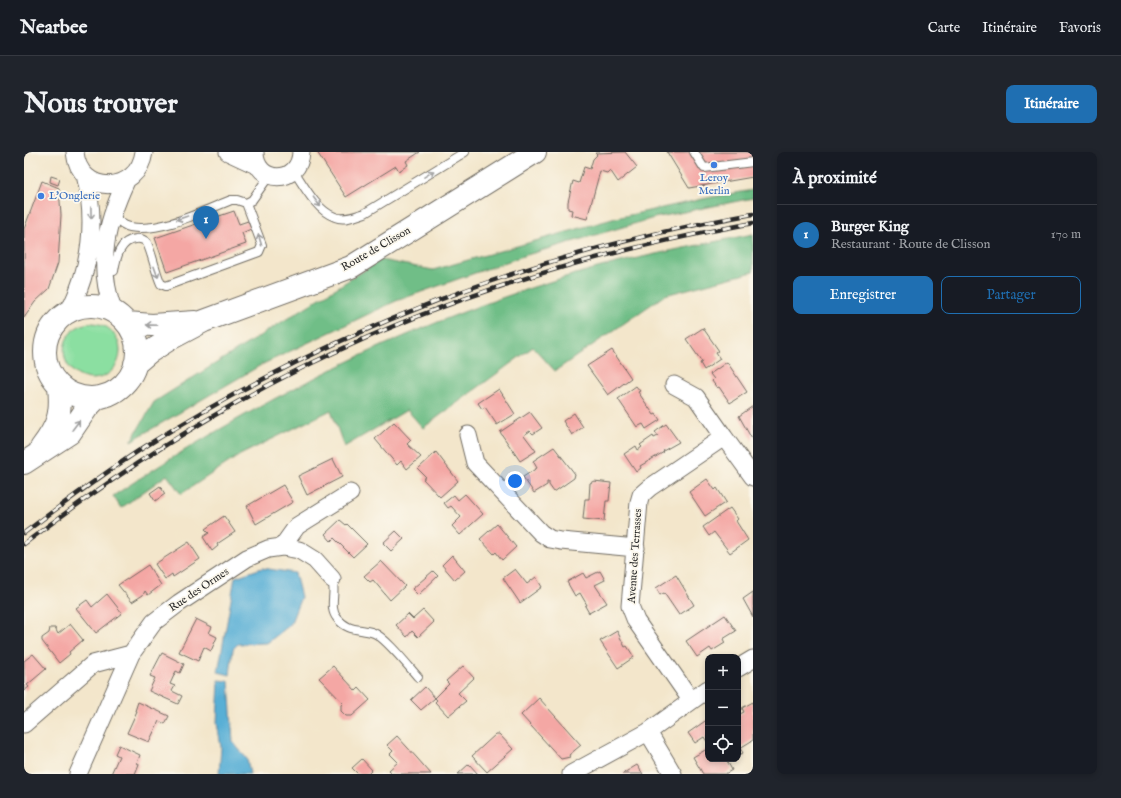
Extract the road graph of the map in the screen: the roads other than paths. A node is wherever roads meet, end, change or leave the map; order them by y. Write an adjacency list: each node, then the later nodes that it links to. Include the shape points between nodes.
1 (75, 152): 11 (street)
2 (144, 152): 12 (street, via 139,168)
3 (228, 152): 9 (street)
4 (301, 152): 10 (street, via 301,159)
5 (465, 152): 10 (lane, one-way to 5, via 323,210 336,218 348,218 365,213)
6 (536, 152): 20 (main road, Route de Clisson, via 351,267)
7 (694, 152): 8 (lane, via 704,168)
8 (753, 162)
9 (260, 164): 10 (street, via 282,177); 13 (lane, via 252,200)
10 (294, 171)
11 (85, 175): 12 (street, via 100,184 109,185); 18 (street, one-way to 18, via 91,198 91,234 87,269)
12 (126, 181): 14 (street)
13 (246, 203): 15 (lane, one-way to 15, via 232,200); 16 (lane, one-way to 13, via 158,277 166,286 259,252 262,245)
14 (112, 215): 15 (lane, via 129,227); 19 (street, via 104,267 106,289)
15 (160, 226): 16 (lane, via 150,232)
16 (146, 242): 17 (lane, via 140,238 128,241 116,257)
17 (114, 271)
18 (70, 310): 19 (main road, via 97,306); 23 (main road, via 57,319 48,333 44,346 46,366)
19 (120, 317): 20 (main road, Route de Clisson, one-way to 19, via 152,325); 21 (main road, via 135,339)
20 (204, 321): 21 (main road, Route de Clisson, via 170,339)
21 (135, 364): 24 (main road, via 122,387)
22 (674, 385): 26 (street, via 696,396)
23 (59, 386): 24 (main road, via 73,396); 27 (main road, via 59,418 53,433)
24 (97, 398): 27 (main road, one-way to 24, via 70,433)
25 (468, 435): 31 (street, via 475,463 541,533 550,539 561,541)
26 (724, 437): 28 (street); 31 (street, Avenue des Terrasses, via 641,496)
27 (29, 460)
28 (753, 477)
29 (350, 493): 30 (street, via 297,526)
30 (282, 547): 32 (street, Rue des Ormes, via 299,550 315,560); 33 (street, Rue des Ormes, via 268,549 247,558 179,603 154,622)
31 (636, 548): 38 (street, Avenue des Terrasses, via 630,606 632,613)
32 (332, 580): 36 (lane, Rue des Ormes, via 335,587 332,603 337,618 350,629 374,633 382,638)
33 (131, 654): 39 (street, via 93,664); 41 (street, Rue des Ormes)
34 (753, 659): 35 (street)
35 (741, 666)
36 (418, 677)
37 (705, 690): 38 (street)
38 (691, 700): 40 (street)
39 (24, 724)
40 (648, 732): 42 (street); 43 (street)
41 (78, 774)
42 (571, 774)
43 (673, 774)

